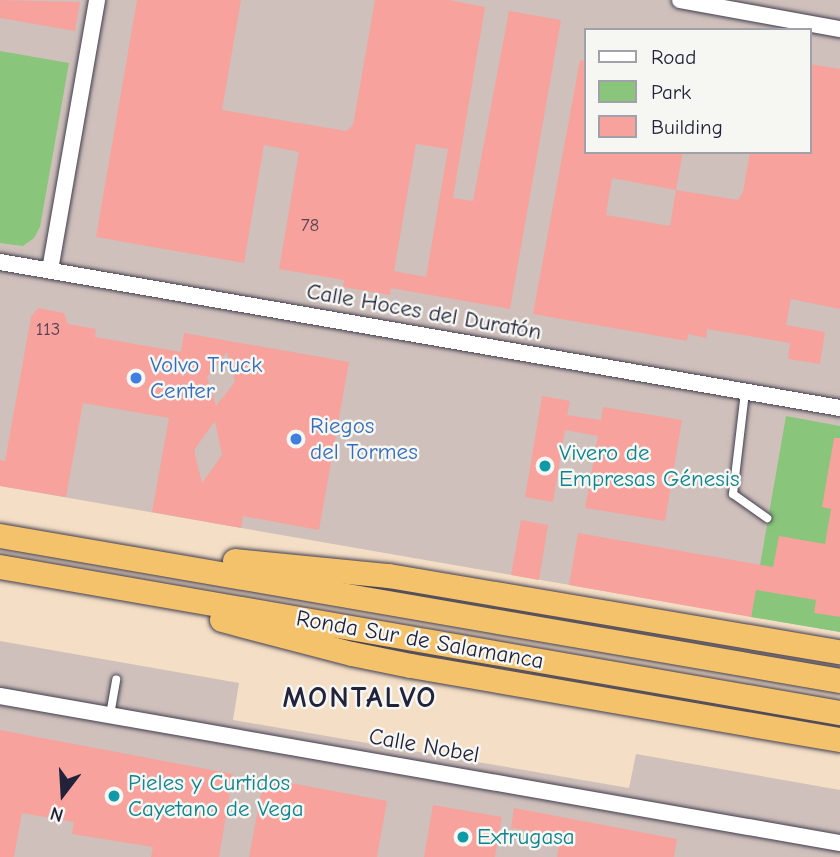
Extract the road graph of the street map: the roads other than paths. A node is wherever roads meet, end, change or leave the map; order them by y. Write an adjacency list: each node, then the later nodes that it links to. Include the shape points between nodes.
1 (97, 0): 5 (street)
2 (680, 0): 3 (street)
3 (840, 29)
4 (0, 262): 5 (street, Calle Hoces del Duratón)
5 (50, 270): 6 (street, Calle Hoces del Duratón)
6 (746, 392): 7 (street, Calle Hoces del Duratón); 8 (lane, via 733,494)
7 (840, 408)
8 (767, 518)
9 (8, 537): 11 (highway, via 359,571); 13 (highway, Ronda Sur de Salamanca)
10 (9, 568): 15 (highway, Ronda Sur de Salamanca); 17 (highway, via 352,654)
11 (840, 652)
12 (116, 680): 16 (lane)
13 (840, 681)
14 (0, 696): 16 (street, Calle Nobel)
15 (840, 713)
16 (110, 715): 18 (street, Calle Nobel)
17 (840, 740)
18 (840, 844)

